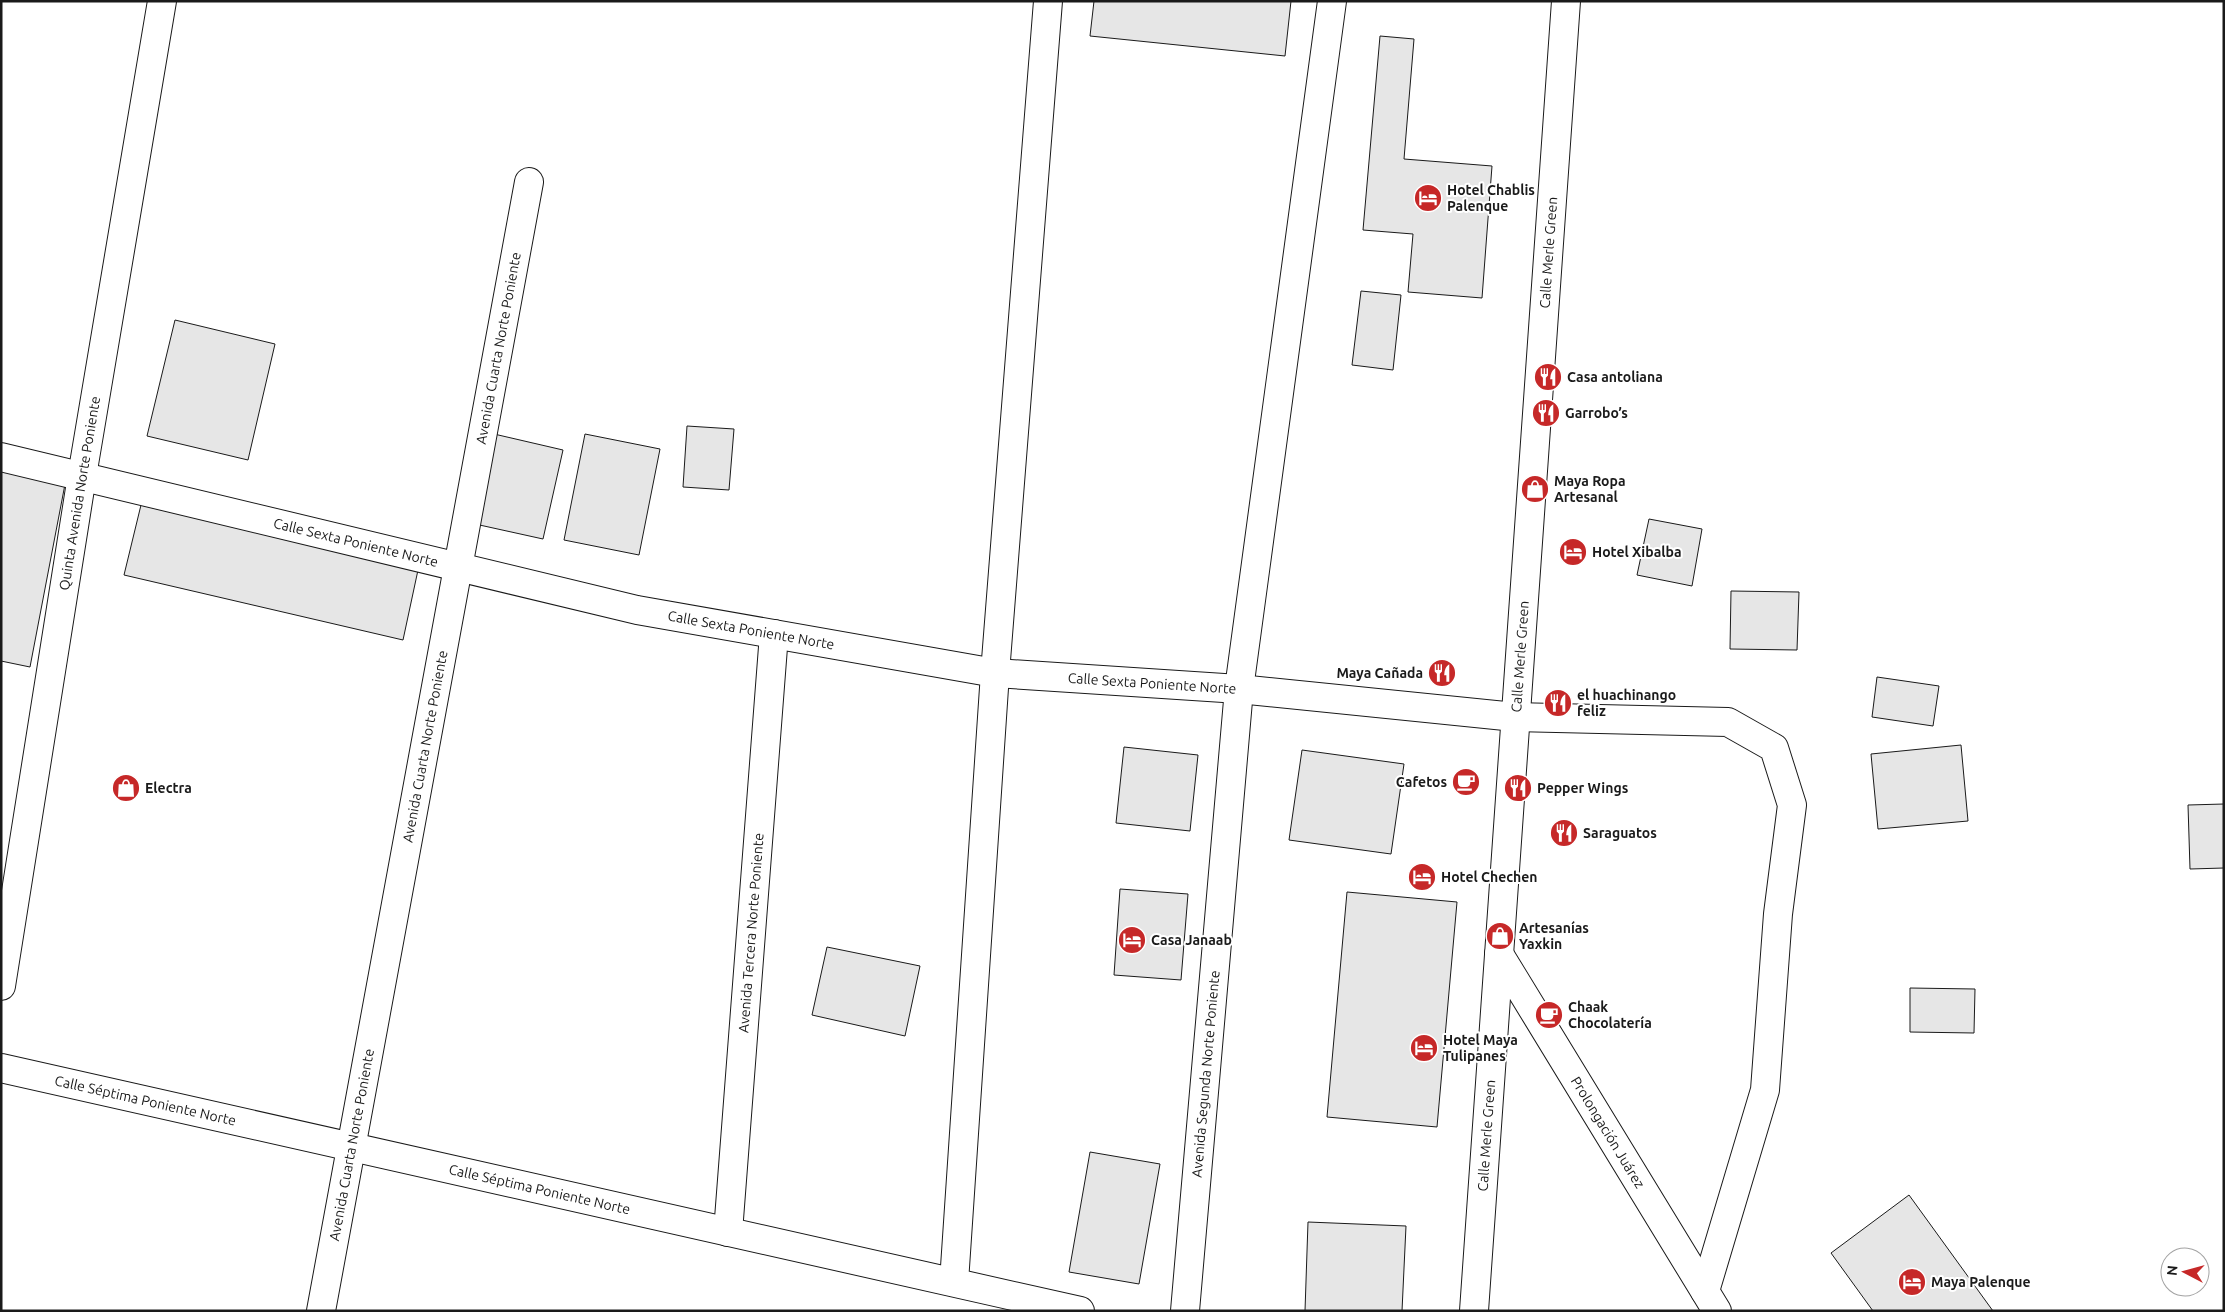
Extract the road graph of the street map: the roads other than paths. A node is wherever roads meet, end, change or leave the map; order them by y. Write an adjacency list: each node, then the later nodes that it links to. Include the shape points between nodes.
1 (162, 1): 7 (street, Quinta Avenida Norte Poniente)
2 (1048, 1): 10 (street)
3 (1332, 1): 11 (street, Avenida Segunda Norte Poniente)
4 (1566, 1): 12 (street, Calle Merle Green)
5 (529, 182): 8 (street, Avenida Cuarta Norte Poniente)
6 (1, 457): 7 (street, Calle Sexta Poniente Norte)
7 (82, 476): 8 (street, Calle Sexta Poniente Norte); 14 (street, Quinta Avenida Norte Poniente)
8 (458, 566): 9 (street, Calle Sexta Poniente Norte, via 637,610); 16 (street, Avenida Cuarta Norte Poniente)
9 (774, 634): 10 (street, Calle Sexta Poniente Norte); 17 (street, Avenida Tercera Norte Poniente)
10 (995, 673): 11 (street, Calle Sexta Poniente Norte); 18 (street)
11 (1239, 689): 12 (street, Calle Sexta Poniente Norte); 22 (street, Avenida Segunda Norte Poniente)
12 (1515, 717): 13 (street, Calle Merle Green); 19 (street, Calle Sexta Poniente Norte, via 1728,722 1774,748 1792,805 1778,914 1765,1090)
13 (1499, 954): 19 (street, Prolongación Juárez); 23 (street, Calle Merle Green)
14 (1, 986)
15 (1, 1068): 16 (street, Calle Séptima Poniente Norte)
16 (351, 1147): 17 (street, Calle Séptima Poniente Norte); 20 (street, Avenida Cuarta Norte Poniente)
17 (728, 1232): 18 (street, Calle Séptima Poniente Norte)
18 (954, 1282): 21 (street, Calle Séptima Poniente Norte)
19 (1711, 1301)
20 (321, 1311)
21 (1080, 1311)
22 (1185, 1311)
23 (1474, 1311)

